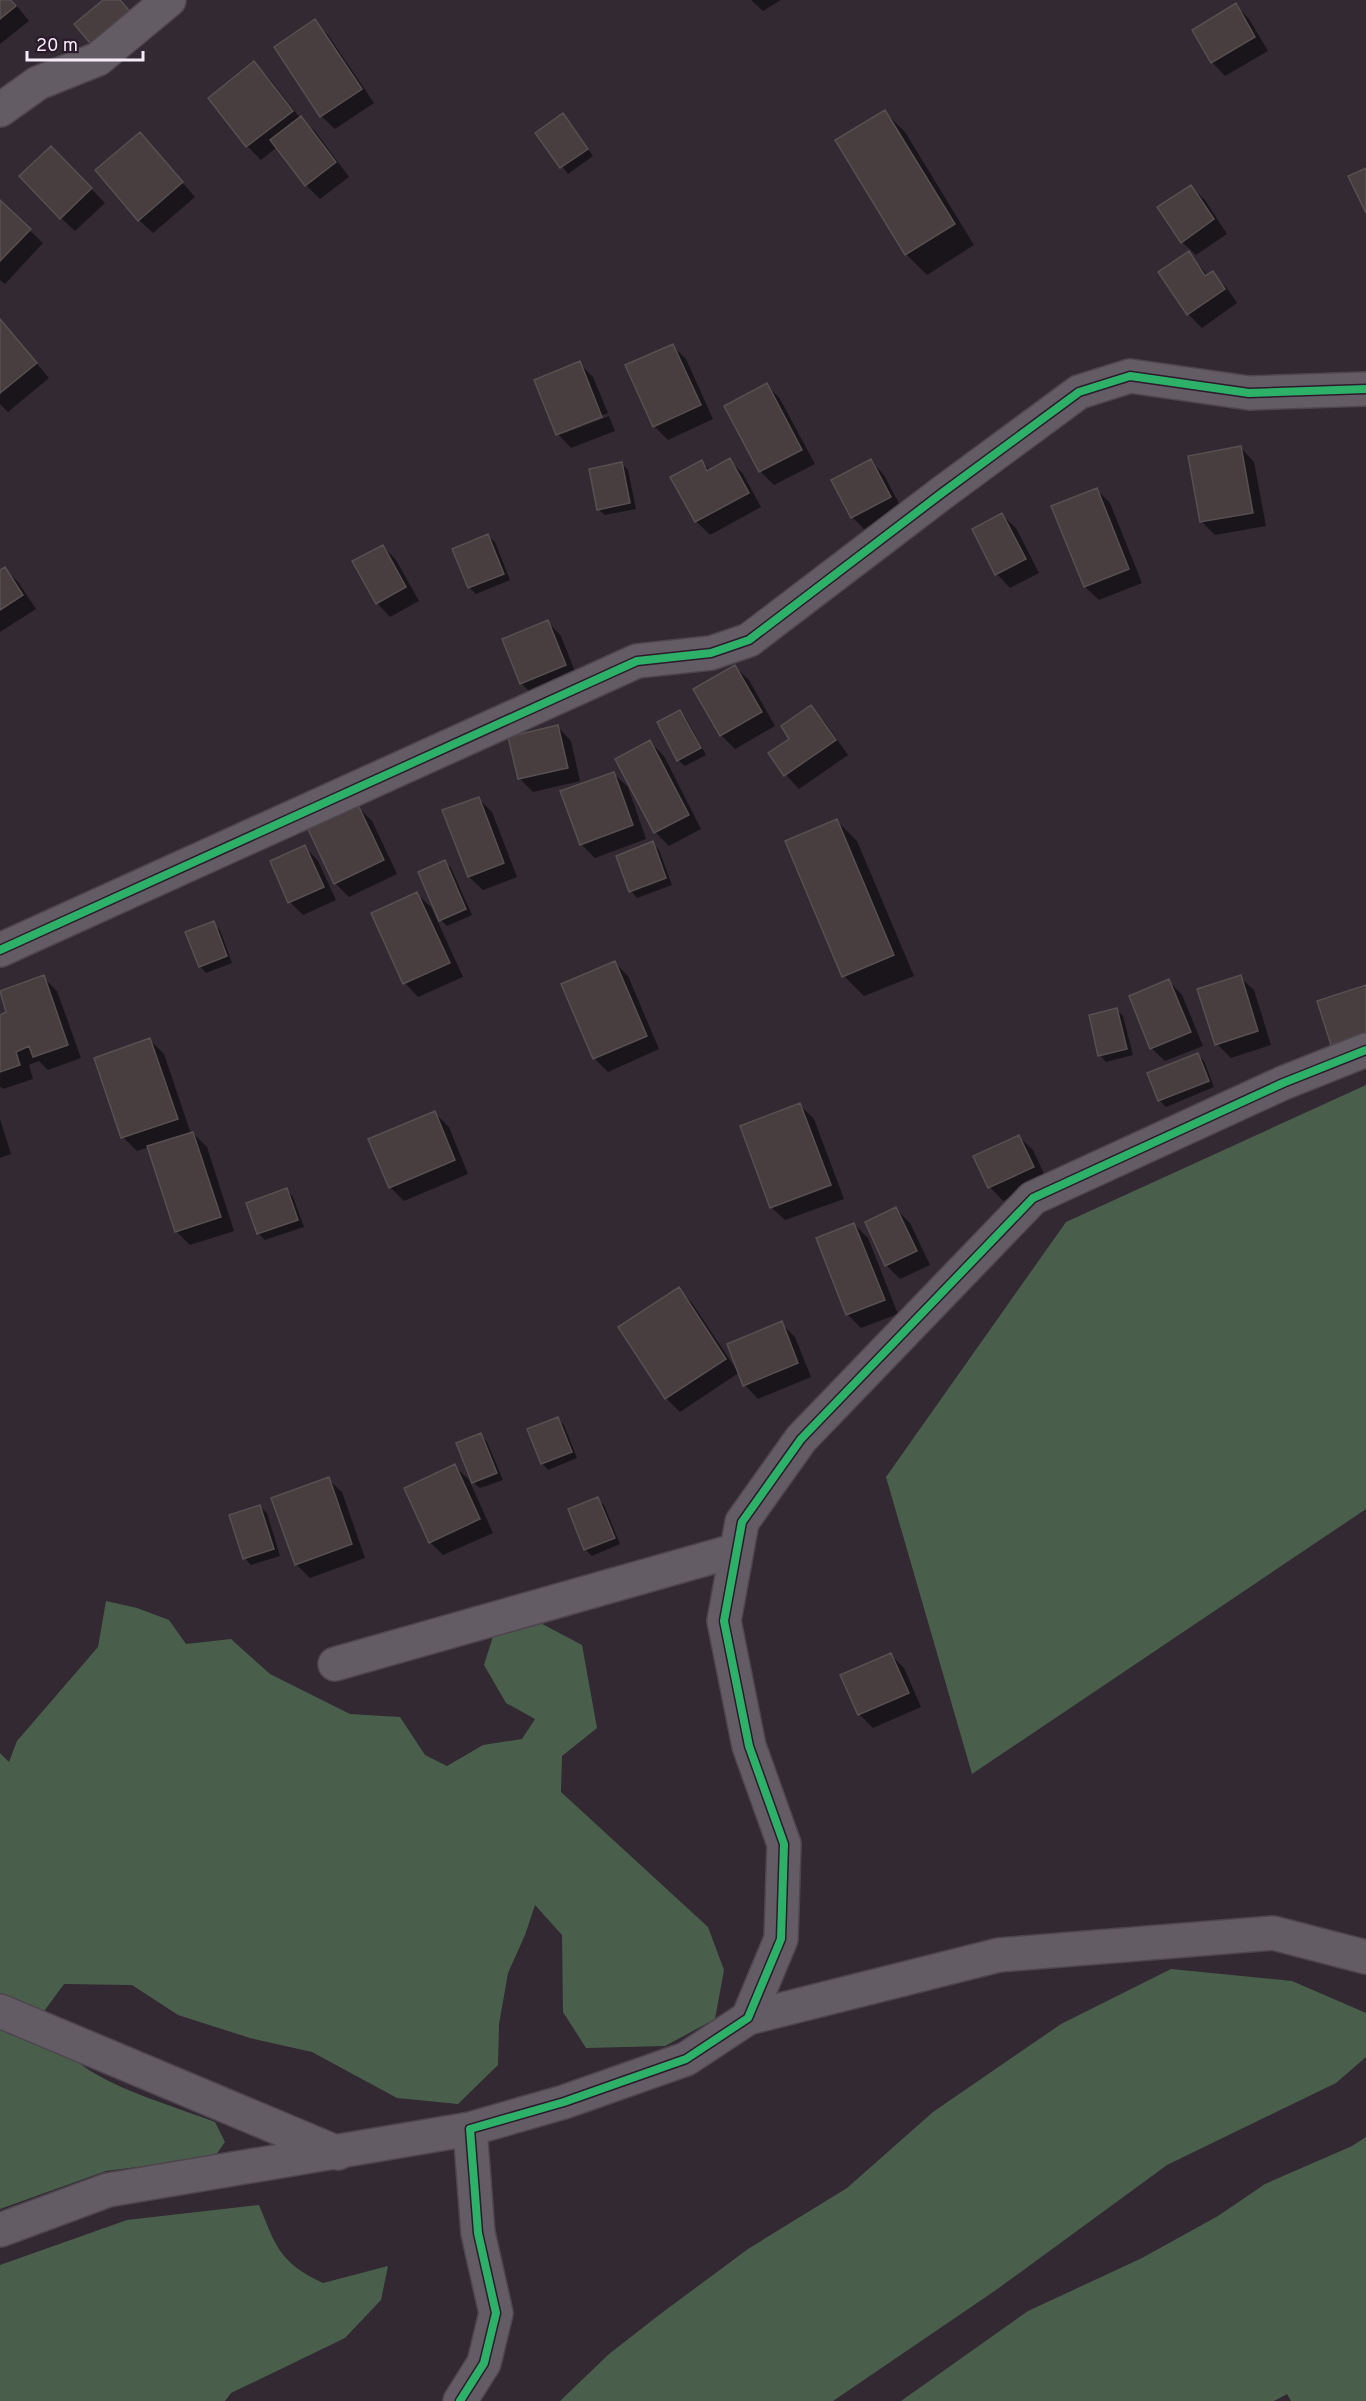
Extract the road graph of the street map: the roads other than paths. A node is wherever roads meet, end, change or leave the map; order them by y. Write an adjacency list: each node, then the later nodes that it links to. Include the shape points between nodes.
1 (169, 0): 2 (street, via 98,58 38,83)
2 (0, 110)
3 (1366, 389): 4 (street, via 1249,393 1130,376 1079,393 749,640 711,653 638,661)
4 (0, 950)
5 (1366, 1050): 6 (street, via 1283,1083 1033,1198 801,1438 742,1522)
6 (737, 1550): 7 (street); 10 (street, via 724,1621 750,1746 784,1844 781,1939)
7 (335, 1664)
8 (1366, 1957): 10 (street, via 1273,1933 999,1955)
9 (0, 2011): 12 (street)
10 (748, 2019): 11 (street, via 686,2060)
11 (470, 2129): 12 (street); 14 (street, via 478,2233 496,2313 484,2363)
12 (338, 2153): 13 (street, via 108,2190)
13 (0, 2230)
14 (460, 2401)

